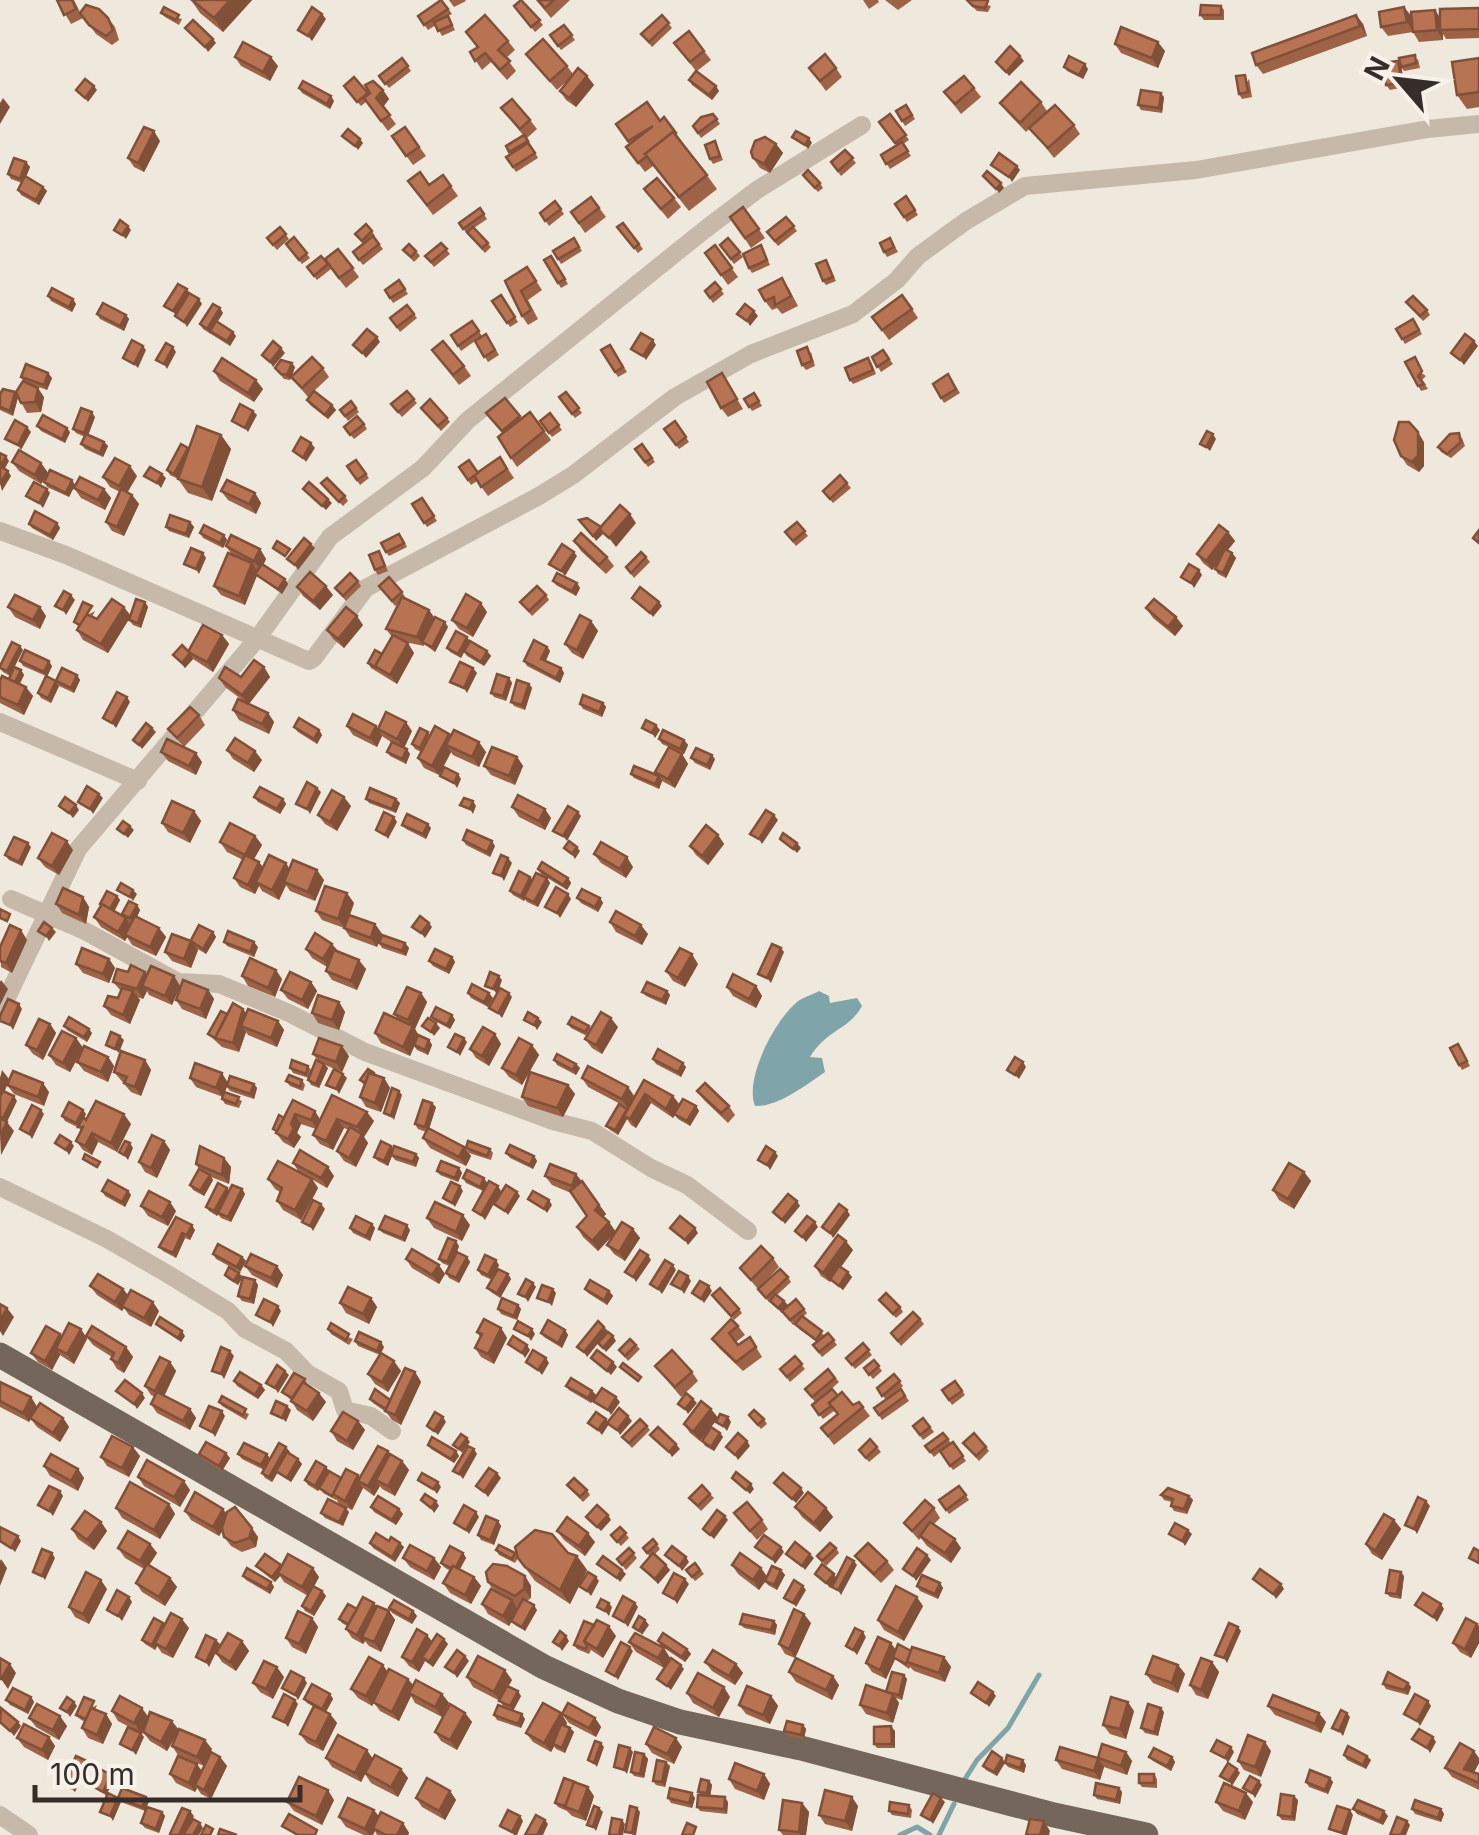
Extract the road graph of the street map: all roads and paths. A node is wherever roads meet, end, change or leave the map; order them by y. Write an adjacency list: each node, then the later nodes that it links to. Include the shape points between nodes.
1 (1479, 124): 4 (street, via 1196,170 1026,186 918,256 853,314 750,354 675,397 539,496 366,588 314,658 304,660)
2 (862, 126): 4 (street, via 744,200 599,312 468,420 423,468 330,537)
3 (0, 531): 4 (street)
4 (257, 639): 6 (street)
5 (0, 722): 6 (street)
6 (138, 781): 8 (street, via 78,848)
7 (11, 899): 8 (street)
8 (45, 916): 9 (street); 11 (street, via 178,982 219,984 366,1052 602,1136 710,1200)
9 (0, 1012)
10 (0, 1187): 13 (street, via 107,1239 228,1311 339,1391 345,1410 371,1416)
11 (748, 1231)
12 (0, 1355): 16 (main road, via 544,1668 618,1701 680,1722)
13 (392, 1432)
14 (0, 1816): 15 (street)
15 (30, 1835)
16 (1146, 1835)

